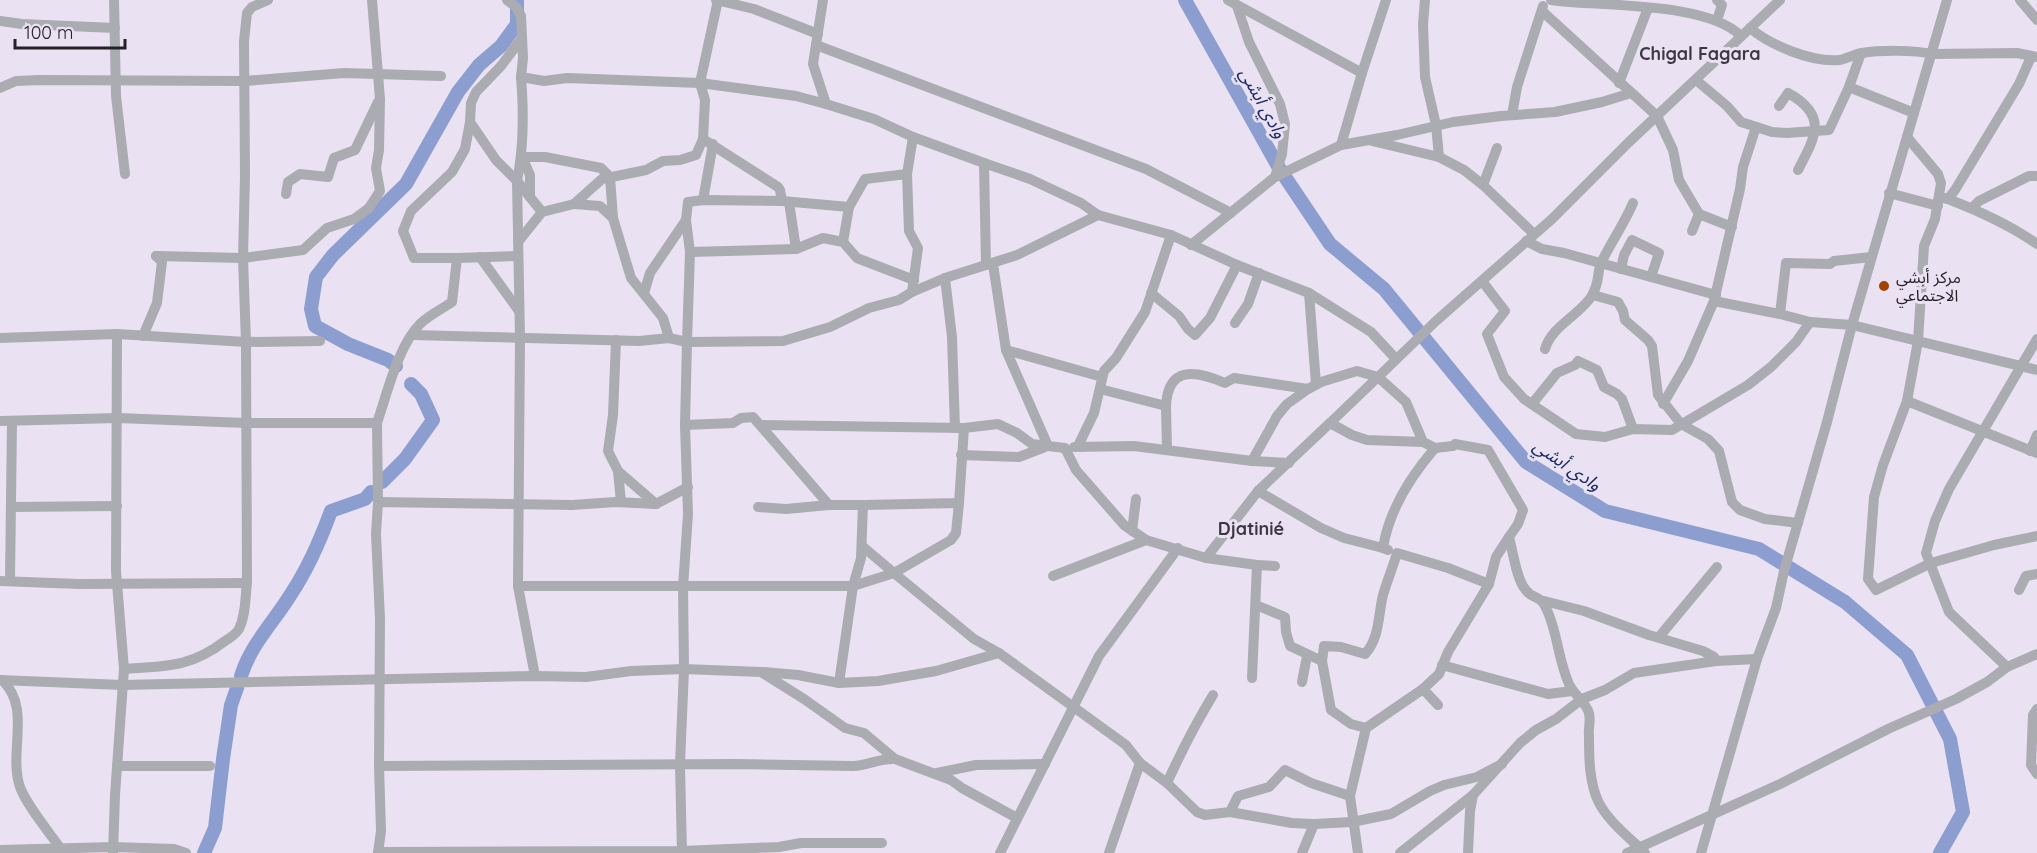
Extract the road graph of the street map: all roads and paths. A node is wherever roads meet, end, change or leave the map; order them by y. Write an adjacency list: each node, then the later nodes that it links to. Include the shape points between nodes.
1 (114, 0): 21 (street)
2 (268, 0): 35 (street, via 247,13)
3 (372, 0): 30 (street)
4 (507, 0): 24 (street, via 521,16)
5 (717, 0): 25 (street, via 753,9); 36 (street)
6 (823, 0): 25 (street)
7 (1386, 0): 29 (street)
8 (1425, 0): 48 (street, via 1425,77)
9 (1551, 0): 15 (street)
10 (1718, 0): 18 (street, via 1722,4)
11 (1780, 0): 22 (street)
12 (1947, 0): 27 (street)
13 (2020, 0): 19 (street)
14 (1233, 3): 29 (street); 65 (street, via 1280,104 1285,124)
15 (1619, 3): 17 (street)
16 (1543, 5): 37 (street); 45 (street)
17 (1648, 8): 18 (street); 37 (street)
18 (1717, 20): 23 (street)
19 (2037, 20)
20 (0, 21): 21 (street)
21 (115, 28): 33 (street)
22 (1750, 28): 23 (street); 26 (street, via 1784,49 1819,58 1838,60)
23 (1741, 36): 34 (street)
24 (522, 38): 32 (street); 47 (street, via 476,92)
25 (817, 39): 42 (street, via 814,72); 79 (street, via 1146,169)
26 (1861, 53): 27 (street); 38 (street)
27 (1932, 54): 28 (street, via 2017,53); 44 (street)
28 (2034, 57): 72 (street, via 2009,102)
29 (1362, 73): 55 (street)
30 (377, 74): 31 (street); 35 (street); 41 (street)
31 (441, 76)
32 (521, 77): 36 (street, via 544,81 567,78); 57 (street)
33 (116, 80): 35 (street); 39 (street, via 16,81); 61 (street)
34 (1696, 80): 46 (street); 49 (street, via 1741,122)
35 (245, 81): 96 (street)
36 (700, 83): 42 (street); 54 (street)
37 (1619, 83): 40 (street)
38 (1849, 87): 44 (street); 50 (street, via 1829,130)
39 (0, 88)
40 (1630, 93): 45 (street, via 1555,112); 46 (street)
41 (380, 99): 69 (street, via 355,150 334,158 328,177 300,174 288,182); 96 (street, via 376,168 380,191 369,208 354,219 327,228 303,250)
42 (826, 104): 51 (street)
43 (1779, 106): 50 (street, via 1788,93 1803,101 1811,110)
44 (1914, 113): 52 (street)
45 (1512, 115): 48 (street)
46 (1657, 116): 80 (street, via 1673,150 1679,180); 87 (street)
47 (470, 122): 66 (street, via 496,160); 97 (street, via 465,149 453,172 411,211 403,231 414,258)
48 (1436, 125): 53 (street); 58 (street)
49 (1756, 126): 50 (street, via 1772,132); 84 (street, via 1743,167)
50 (1815, 132): 60 (street)
51 (913, 137): 59 (street); 62 (street)
52 (1907, 137): 68 (street); 72 (street, via 1938,174)
53 (1367, 140): 55 (street); 58 (street)
54 (708, 142): 64 (street, via 696,155); 71 (street); 73 (street, via 778,187)
55 (1341, 145): 65 (street)
56 (1497, 148): 67 (street)
57 (522, 157): 64 (street, via 545,157 601,168); 66 (street); 70 (street, via 530,175)
58 (1439, 158): 67 (street)
59 (984, 163): 81 (street, via 1030,179); 99 (street)
60 (1798, 170)
61 (125, 174)
62 (907, 174): 76 (street, via 865,179); 106 (street, via 909,231 918,248)
63 (2037, 176): 77 (street, via 2029,176)
64 (610, 177): 75 (street, via 602,179); 82 (street)
65 (1275, 177): 79 (street)
66 (517, 181): 70 (street); 88 (street)
67 (1483, 185): 87 (street)
68 (1889, 193): 72 (street); 95 (street)
69 (286, 194)
70 (530, 197): 78 (street)
71 (703, 200): 73 (street); 83 (street, via 688,202)
72 (1942, 201): 77 (street); 128 (street, via 1924,246)
73 (785, 202): 76 (street); 92 (street)
74 (1633, 203): 100 (street)
75 (574, 204): 78 (street); 82 (street, via 600,206)
76 (849, 207): 89 (street)
77 (1972, 208): 90 (street)
78 (542, 212): 88 (street)
79 (1231, 213): 91 (street)
80 (1699, 214): 84 (street); 85 (street)
81 (1098, 215): 86 (street); 99 (street, via 1017,255)
82 (613, 218): 111 (street, via 631,278)
83 (686, 220): 93 (street); 111 (street, via 650,273)
84 (1732, 226): 113 (street)
85 (1692, 231)
86 (1170, 235): 91 (street); 109 (street)
87 (1530, 238): 100 (street, via 1542,249); 107 (street)
88 (518, 242): 94 (street)
89 (843, 242): 92 (street, via 823,238); 106 (street, via 857,258)
90 (2037, 244)
91 (1191, 245): 101 (street)
92 (796, 249): 93 (street)
93 (690, 252): 130 (street)
94 (518, 256): 98 (street); 114 (street)
95 (1871, 257): 115 (street, via 1830,264 1786,263); 118 (street)
96 (243, 258): 121 (street, via 156,256 162,262 157,303); 129 (street)
97 (458, 258): 98 (street); 120 (street, via 452,302 420,323)
98 (480, 258): 114 (street)
99 (989, 264): 105 (street); 132 (street)
100 (1600, 264): 102 (street); 112 (street)
101 (1237, 265): 103 (street); 109 (street, via 1210,318 1195,335)
102 (1621, 269): 104 (street); 104 (street, via 1632,240 1659,253)
103 (1259, 273): 110 (street); 117 (street, via 1248,304)
104 (1650, 277): 113 (street)
105 (945, 278): 108 (street); 152 (street)
106 (914, 280): 108 (street)
107 (1482, 280): 133 (street); 141 (street, via 1505,311 1487,334 1504,377)
108 (912, 292): 130 (street, via 830,327 783,341)
109 (1151, 293): 136 (street, via 1145,312)
110 (1309, 293): 133 (street, via 1371,332); 138 (street)
111 (644, 294): 124 (street, via 663,318)
112 (1593, 295): 131 (street, via 1548,338); 142 (street, via 1618,302 1624,320 1652,346 1658,395)
113 (1715, 298): 115 (street); 142 (street, via 1688,362)
114 (519, 311): 123 (street)
115 (1780, 314): 116 (street)
116 (1810, 322): 118 (street); 149 (street, via 1771,368)
117 (1235, 323)
118 (1852, 325): 128 (street); 180 (street)
119 (117, 334): 121 (street); 122 (street); 144 (street)
120 (412, 335): 123 (street); 147 (street, via 403,349)
121 (143, 336): 129 (street)
122 (0, 338)
123 (520, 338): 126 (street); 172 (street)
124 (669, 338): 126 (street); 130 (street)
125 (2037, 339): 134 (street)
126 (616, 340): 166 (street, via 608,451)
127 (320, 341): 129 (street)
128 (1918, 341): 134 (street); 140 (street)
129 (246, 342): 146 (street)
130 (687, 342): 150 (street)
131 (1545, 349)
132 (1006, 350): 136 (street); 157 (street)
133 (1399, 356): 137 (street)
134 (2020, 366): 135 (street); 154 (street)
135 (2037, 370)
136 (1102, 377): 139 (street)
137 (1378, 377): 138 (street, via 1357,371); 148 (street); 156 (street, via 1406,402)
138 (1312, 386): 143 (street, via 1234,378 1225,383 1200,373 1186,374 1174,380); 164 (street, via 1277,416)
139 (1101, 389): 143 (street); 158 (street)
140 (1908, 401): 154 (street); 190 (street, via 1874,497 1868,579 1876,590)
141 (1532, 404): 153 (street, via 1576,434 1605,437); 153 (street, via 1557,373 1578,361 1597,370 1604,387 1622,399)
142 (1663, 404): 149 (street)
143 (1166, 406): 161 (street)
144 (118, 418): 145 (street); 146 (street); 177 (street)
145 (6, 421): 178 (street)
146 (246, 423): 147 (street); 198 (street)
147 (376, 423): 170 (street)
148 (1330, 423): 156 (street, via 1367,440); 165 (street)
149 (1681, 424): 153 (street, via 1672,430); 180 (street, via 1708,439 1719,451 1732,502 1740,510)
150 (685, 425): 151 (street, via 733,423 753,417); 167 (street)
151 (761, 425): 152 (street); 175 (street)
152 (959, 428): 157 (street, via 998,424 1032,444); 163 (street)
153 (1632, 429)
154 (1982, 433): 162 (street); 190 (street, via 1948,489 1935,521 1926,553)
155 (2037, 435): 162 (street)
156 (1423, 442): 160 (street)
157 (1048, 446): 159 (street); 163 (street, via 1019,457)
158 (1078, 446): 159 (street); 161 (street)
159 (1065, 448): 181 (street, via 1076,471)
160 (1435, 448): 183 (street, via 1455,444 1488,450 1523,510); 187 (street, via 1405,490 1386,528)
161 (1167, 450): 164 (street)
162 (2034, 452)
163 (961, 455): 173 (street)
164 (1252, 461): 165 (street)
165 (1289, 463): 168 (street)
166 (618, 471): 171 (street); 174 (street)
167 (688, 487): 174 (street); 203 (street)
168 (1258, 491): 187 (street, via 1321,528); 189 (street)
169 (1136, 499): 181 (street)
170 (378, 502): 172 (street); 221 (street)
171 (621, 502): 172 (street); 174 (street)
172 (519, 503): 201 (street)
173 (959, 503): 176 (street); 194 (street, via 956,533 951,540)
174 (656, 504)
175 (829, 505): 176 (street); 179 (street)
176 (863, 505): 185 (street)
177 (117, 506): 178 (street); 199 (street)
178 (11, 507): 197 (street)
179 (758, 507)
180 (1798, 524): 211 (street, via 1776,608)
181 (1132, 531): 184 (street)
182 (2037, 536): 190 (street)
183 (1509, 537): 200 (street, via 1496,557); 205 (street, via 1526,592)
184 (1146, 540): 186 (street); 196 (street)
185 (862, 546): 194 (street); 202 (street)
186 (1178, 548): 189 (street); 231 (street, via 1099,656)
187 (1383, 548): 188 (street)
188 (1397, 553): 200 (street); 212 (street, via 1370,649 1365,654 1324,646)
189 (1206, 558): 191 (street)
190 (1932, 563): 215 (street, via 1949,612)
191 (1257, 564): 192 (street); 206 (street)
192 (1275, 566)
193 (1717, 567): 207 (street)
194 (894, 573): 202 (street); 208 (street, via 958,627)
195 (2037, 574): 204 (street, via 2026,576)
196 (1053, 576)
197 (5, 581): 199 (street)
198 (247, 583): 199 (street); 216 (street, via 238,632 216,649 194,661)
199 (117, 584): 216 (street)
200 (1489, 584): 214 (street)
201 (518, 586): 203 (street); 219 (street)
202 (853, 586): 203 (street); 224 (street)
203 (683, 587): 217 (street)
204 (2019, 590)
205 (1544, 601): 207 (street); 227 (street)
206 (1256, 605): 210 (street, via 1285,617 1290,646); 220 (street)
207 (1659, 638): 213 (street, via 1703,651)
208 (999, 653): 224 (street, via 913,676); 231 (street)
209 (2037, 654): 215 (street)
210 (1307, 656): 212 (street); 223 (street)
211 (1757, 659): 213 (street); 248 (street)
212 (1322, 661): 233 (street, via 1331,710 1351,724)
213 (1716, 661): 229 (street, via 1634,673)
214 (1442, 666): 226 (street); 227 (street, via 1548,694)
215 (2007, 667): 248 (street, via 1956,699)
216 (124, 669): 225 (street)
217 (684, 669): 218 (street); 219 (street, via 586,678); 236 (street)
218 (761, 672): 224 (street); 234 (street, via 845,728 864,733)
219 (535, 676): 221 (street)
220 (1252, 678)
221 (380, 679): 225 (street); 241 (street)
222 (1, 680): 225 (street); 253 (street, via 9,687 17,707 21,787)
223 (1302, 682)
224 (839, 683)
225 (122, 685): 239 (street)
226 (1423, 689): 230 (street); 233 (street)
227 (1572, 690): 229 (street)
228 (1213, 694): 244 (street)
229 (1582, 699): 238 (street, via 1520,743); 256 (street, via 1591,722 1591,776 1598,801)
230 (1438, 705)
231 (1072, 706): 235 (street, via 1126,745); 237 (street)
232 (2037, 709): 243 (street, via 2033,715 2031,765)
233 (1366, 728): 246 (street)
234 (895, 759): 236 (street, via 853,766); 242 (street)
235 (1140, 763): 244 (street); 261 (street)
236 (680, 764): 241 (street); 257 (street)
237 (1045, 764): 242 (street, via 976,765); 249 (street)
238 (1502, 764): 245 (street); 250 (street, via 1477,777 1430,791 1392,814)
239 (117, 766): 240 (street); 255 (street)
240 (210, 766)
241 (379, 766): 259 (street)
242 (936, 774): 249 (street)
243 (2037, 774)
244 (1167, 783): 247 (street, via 1197,812)
245 (1473, 795): 264 (street); 265 (street)
246 (1350, 796): 247 (street, via 1285,770 1269,787 1238,796); 250 (street)
247 (1230, 812): 251 (street)
248 (1714, 814): 256 (street); 267 (street)
249 (1017, 818): 260 (street)
250 (1352, 822): 251 (street); 263 (street)
251 (1314, 824): 262 (street)
252 (882, 843): 257 (street, via 801,843)
253 (61, 849): 254 (street); 255 (street)
254 (0, 850)
255 (113, 850): 258 (street, via 174,849)
256 (1642, 850): 266 (street)
257 (682, 852): 259 (street)
258 (186, 853)
259 (378, 853)
260 (1000, 853)
261 (1110, 853)
262 (1302, 853)
263 (1358, 853)
264 (1400, 853)
265 (1468, 853)
266 (1627, 853)
267 (1701, 853)

